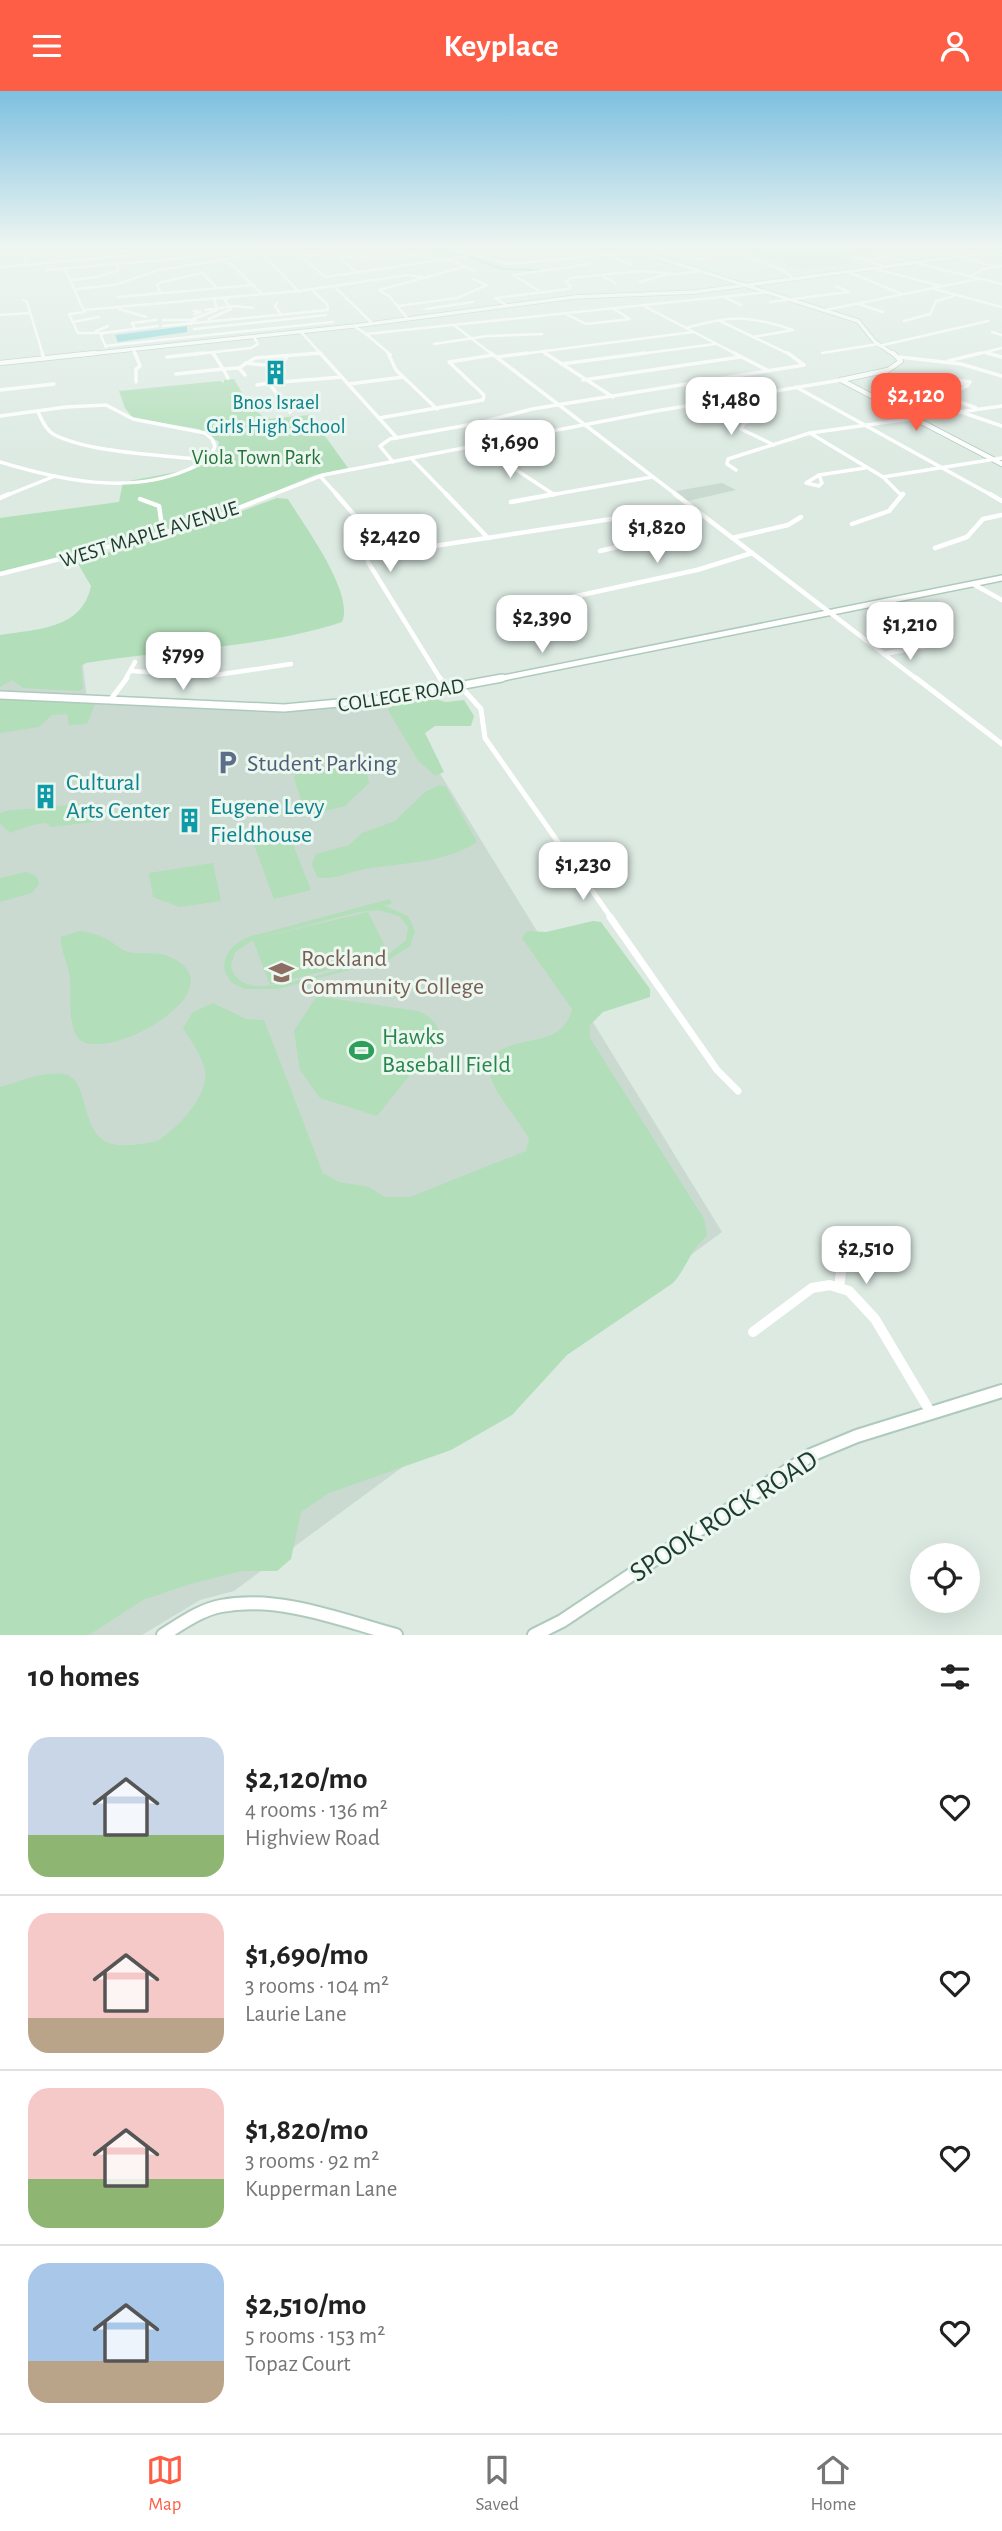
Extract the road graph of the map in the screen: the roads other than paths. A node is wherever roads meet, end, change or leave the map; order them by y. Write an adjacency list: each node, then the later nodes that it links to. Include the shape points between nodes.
1 (31, 317): 71 (street)
2 (71, 317): 28 (street)
3 (99, 317): 28 (street)
4 (202, 317): 25 (street)
5 (215, 317): 29 (street)
6 (251, 317): 29 (street)
7 (304, 317): 20 (street)
8 (328, 317): 35 (street, via 334,324)
9 (367, 317): 31 (street)
10 (422, 317): 21 (street)
11 (535, 317): 32 (street)
12 (572, 317): 13 (street, via 586,324 630,319)
13 (627, 317)
14 (665, 317): 38 (street)
15 (756, 317): 24 (street)
16 (757, 317): 51 (street, via 793,330)
17 (847, 317): 56 (street, via 858,321)
18 (919, 317): 26 (street)
19 (183, 318): 23 (street); 25 (street)
20 (291, 319): 30 (street); 35 (street)
21 (408, 319): 31 (street)
22 (156, 320): 39 (street, via 132,323)
23 (163, 320)
24 (718, 320): 38 (street); 51 (street)
25 (194, 321): 29 (street); 37 (street); 39 (street)
26 (904, 321)
27 (988, 321): 56 (street)
28 (73, 322): 41 (street, via 78,333)
29 (202, 322)
30 (255, 322): 34 (street); 40 (street)
31 (373, 324): 36 (street)
32 (454, 325): 46 (street); 52 (street)
33 (108, 326): 41 (street)
34 (219, 326): 37 (street); 45 (street)
35 (298, 326): 40 (street)
36 (354, 326): 42 (street); 46 (street)
37 (196, 328): 49 (street)
38 (686, 328): 43 (street)
39 (135, 329): 41 (street)
40 (262, 329): 45 (street)
41 (100, 332): 57 (street)
42 (301, 332): 50 (street); 64 (street)
43 (693, 332): 55 (street); 60 (street)
44 (992, 332): 48 (street)
45 (224, 333): 49 (street)
46 (366, 334): 85 (street, via 392,356)
47 (542, 334): 52 (street)
48 (1002, 335)
49 (201, 336): 53 (street); 57 (street)
50 (254, 337): 53 (street); 62 (street, via 257,346)
51 (752, 337): 79 (street, via 804,363)
52 (472, 338): 54 (street); 67 (street)
53 (206, 341): 59 (street)
54 (434, 344)
55 (715, 344): 72 (street); 76 (street)
56 (879, 345): 65 (street); 69 (street)
57 (105, 346): 61 (street)
58 (1002, 348): 63 (street)
59 (133, 349): 61 (street); 89 (street, via 140,366)
60 (542, 351): 67 (street); 76 (street)
61 (108, 352): 71 (street)
62 (212, 352): 68 (street); 78 (street)
63 (985, 352): 70 (street); 75 (street)
64 (320, 353): 66 (street); 84 (street)
65 (822, 353)
66 (287, 356): 74 (street); 74 (street, via 274,364)
67 (494, 356): 102 (street); 104 (street, via 449,362 484,398)
68 (167, 357)
69 (899, 357): 75 (street); 80 (street, WEST MAPLE AVENUE, via 898,366)
70 (1002, 357)
71 (44, 358): 73 (street)
72 (740, 358): 79 (street); 87 (street)
73 (0, 363)
74 (245, 363): 77 (street)
75 (942, 363): 83 (street)
76 (561, 365): 87 (street)
77 (239, 368): 78 (street); 82 (street)
78 (223, 369): 81 (street); 86 (street)
79 (770, 372): 93 (street)
80 (880, 372): 88 (street, WEST MAPLE AVENUE); 99 (street)
81 (176, 375)
82 (245, 375)
83 (1002, 376)
84 (342, 377): 90 (street); 92 (street)
85 (403, 377): 92 (street); 104 (street)
86 (228, 378)
87 (583, 380): 100 (street)
88 (841, 380): 96 (street, WEST MAPLE AVENUE); 111 (street)
89 (136, 382)
90 (269, 383): 94 (street); 107 (street)
91 (54, 384): 97 (street)
92 (349, 384): 110 (street)
93 (686, 384): 100 (street); 101 (street)
94 (257, 385)
95 (967, 386): 99 (street)
96 (796, 387): 98 (street, WEST MAPLE AVENUE); 112 (street)
97 (0, 390)
98 (749, 395): 101 (street, WEST MAPLE AVENUE); 118 (street, via 769,409 741,429)
99 (945, 396): 105 (street)
100 (613, 397): 102 (street)
101 (715, 400): 113 (street, WEST MAPLE AVENUE)
102 (560, 406): 113 (street); 116 (street)
103 (1002, 406): 105 (street)
104 (437, 409): 110 (street)
105 (979, 409): 108 (street)
106 (38, 412): 109 (street); 122 (street, via 45,427 68,440); 122 (street, via 90,405 116,407 133,419 201,432 215,446)
107 (290, 412)
108 (961, 412): 111 (street); 114 (street)
109 (0, 417)
110 (379, 418): 116 (street)
111 (915, 418): 112 (street); 121 (street)
112 (866, 425): 115 (street); 127 (street)
113 (585, 426): 117 (street, WEST MAPLE AVENUE); 132 (street)
114 (1002, 426)
115 (810, 433): 118 (street); 126 (street)
116 (397, 437): 123 (street, via 380,445)
117 (487, 445): 120 (street, WEST MAPLE AVENUE); 134 (street)
118 (775, 445): 128 (street, via 728,459 727,464)
119 (1002, 458): 121 (street)
120 (411, 459): 123 (street, WEST MAPLE AVENUE); 143 (street)
121 (993, 459): 125 (street); 127 (street)
122 (205, 460): 130 (street, via 169,475 134,480)
123 (393, 462): 131 (street, WEST MAPLE AVENUE)
124 (1, 463): 130 (street)
125 (1002, 464)
126 (867, 468): 129 (street); 133 (street)
127 (941, 468): 133 (street); 137 (street)
128 (736, 470)
129 (819, 475)
130 (55, 476): 135 (street)
131 (320, 476): 142 (street, WEST MAPLE AVENUE); 148 (street, via 369,532)
132 (652, 477): 134 (street); 144 (street)
133 (883, 477): 141 (street, via 903,494 901,502 874,519)
134 (552, 494): 138 (street)
135 (0, 498)
136 (140, 499): 142 (street, via 159,506)
137 (1002, 501)
138 (511, 502)
139 (1002, 515): 145 (street, via 983,519 967,537)
140 (801, 517): 144 (street)
141 (852, 524)
142 (163, 533): 149 (street, WEST MAPLE AVENUE)
143 (488, 538): 146 (street, via 618,518 634,520 655,538); 148 (street)
144 (733, 538): 147 (street)
145 (935, 548)
146 (600, 551)
147 (752, 553): 152 (street); 154 (street)
148 (368, 556): 161 (street)
149 (0, 574)
150 (1002, 578): 151 (street, COLLEGE ROAD)
151 (973, 584): 153 (street); 154 (street, COLLEGE ROAD)
152 (572, 597)
153 (1002, 600)
154 (828, 613): 156 (street); 160 (street, COLLEGE ROAD)
155 (930, 645): 156 (street)
156 (884, 654): 164 (street)
157 (135, 662): 159 (street)
158 (291, 664): 159 (street, via 209,676)
159 (132, 671): 163 (street)
160 (461, 687): 161 (street, COLLEGE ROAD); 165 (street, via 481,709 485,738 714,1066)
161 (447, 689): 163 (street, COLLEGE ROAD, via 281,709)
162 (0, 695): 163 (street, COLLEGE ROAD)
163 (111, 699)
164 (1002, 744)
165 (738, 1091)
166 (841, 1272): 167 (street)
167 (839, 1288): 168 (street, via 812,1288); 170 (street, via 849,1291 875,1319)
168 (752, 1332)
169 (1002, 1391): 170 (street, SPOOK ROCK ROAD)
170 (931, 1413): 173 (street, SPOOK ROCK ROAD, via 811,1455)
171 (163, 1635): 172 (street, via 203,1612 250,1603)
172 (396, 1635)
173 (534, 1635)

